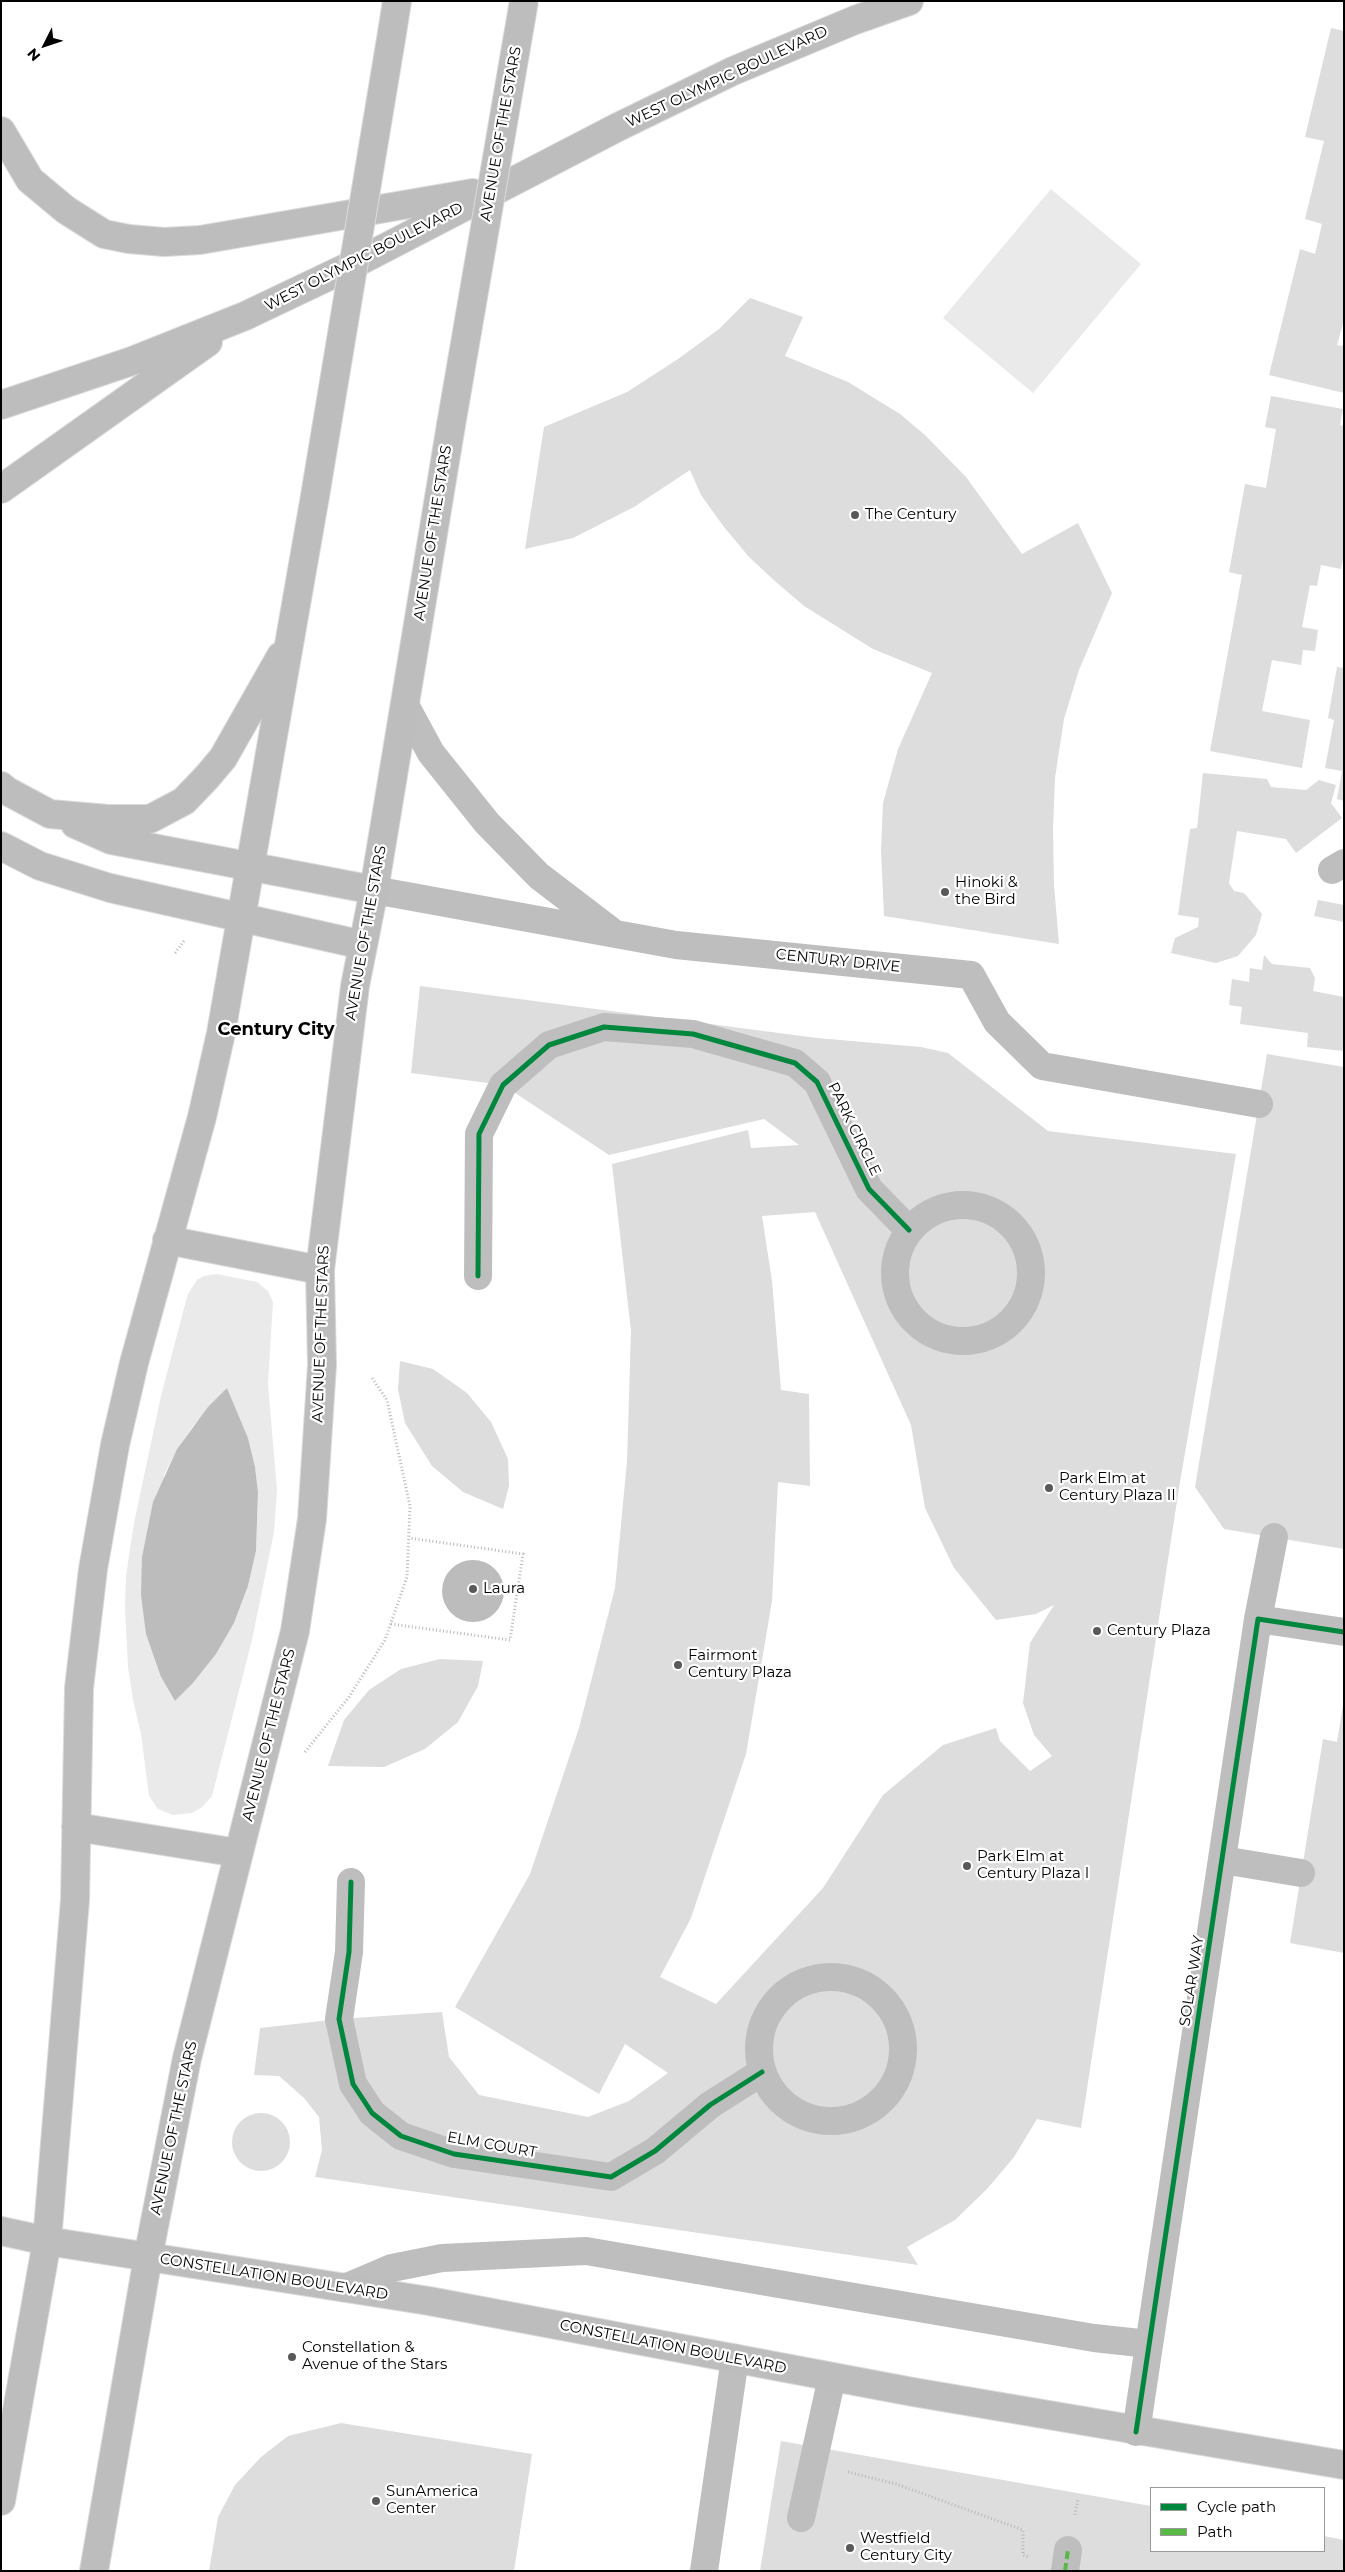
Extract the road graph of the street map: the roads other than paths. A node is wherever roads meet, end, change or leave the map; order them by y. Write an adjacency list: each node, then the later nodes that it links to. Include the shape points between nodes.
1 (397, 1): 9 (main road, bridge)
2 (524, 1): 10 (main road, AVENUE OF THE STARS, bridge)
3 (909, 1): 5 (main road, WEST OLYMPIC BOULEVARD, via 733,71)
4 (1, 131): 5 (main road, via 30,180 66,210 104,234 129,239 164,242 200,240)
5 (499, 188): 6 (main road, WEST OLYMPIC BOULEVARD, via 333,275)
6 (245, 316): 7 (main road, WEST OLYMPIC BOULEVARD, via 132,361); 8 (main road)
7 (1, 405)
8 (1, 489)
9 (290, 640): 12 (main road, via 222,758 184,801 150,819); 14 (main road)
10 (405, 705): 15 (main road, AVENUE OF THE STARS); 17 (street, via 431,753 487,823 539,876)
11 (1, 786): 12 (main road)
12 (50, 814): 14 (main road, via 111,840)
13 (1, 846): 16 (main road, via 40,866 110,888)
14 (251, 867): 15 (main road); 16 (main road)
15 (374, 890): 17 (street, CENTURY DRIVE); 18 (main road, AVENUE OF THE STARS)
16 (242, 918): 18 (main road); 21 (main road, via 212,1078)
17 (615, 933): 19 (street, CENTURY DRIVE, via 676,945 971,975 997,1022 1042,1066)
18 (363, 945): 22 (main road, AVENUE OF THE STARS, via 355,986)
19 (1259, 1104)
20 (909, 1230): 20 (street, via 898,1250 894,1272 898,1294 909,1315 925,1330 946,1339 969,1341 990,1336 1010,1324 1024,1306 1031,1285 1031,1262 1024,1240 1010,1222 991,1210 969,1204 946,1206 925,1215); 23 (street, PARK CIRCLE, via 869,1189 817,1082 796,1063 693,1034 604,1027 549,1045 503,1085 479,1134)
21 (167, 1240): 22 (main road); 27 (main road, via 124,1405 93,1569 79,1688)
22 (320, 1270): 28 (main road, AVENUE OF THE STARS, via 322,1365 312,1519 295,1631)
23 (478, 1276)
24 (1274, 1537): 25 (street, SOLAR WAY)
25 (1258, 1619): 26 (street); 29 (street, SOLAR WAY)
26 (1344, 1632)
27 (76, 1827): 28 (main road); 34 (main road, via 75,1900)
28 (238, 1853): 35 (main road, AVENUE OF THE STARS, via 187,2058)
29 (1222, 1860): 30 (street); 37 (street, SOLAR WAY)
30 (1301, 1873)
31 (351, 1882): 32 (street, ELM COURT, via 349,1952 339,2019 353,2084 372,2113 401,2136 454,2154 611,2177 655,2151 710,2106)
32 (762, 2072): 32 (street, via 784,2104 804,2116 826,2122 848,2120 869,2111 887,2097 899,2077 904,2055 902,2030 891,2007 874,1989 850,1978 825,1975 800,1982 780,1996 766,2017 759,2041)
33 (1, 2231): 34 (main road, CONSTELLATION BOULEVARD)
34 (47, 2241): 35 (main road, CONSTELLATION BOULEVARD); 42 (main road)
35 (148, 2257): 36 (main road, CONSTELLATION BOULEVARD); 44 (main road, AVENUE OF THE STARS)
36 (345, 2288): 37 (street, via 392,2268 442,2258 586,2251 1094,2338); 38 (main road, CONSTELLATION BOULEVARD)
37 (1149, 2344): 40 (street, SOLAR WAY)
38 (735, 2358): 39 (main road, CONSTELLATION BOULEVARD); 45 (street)
39 (832, 2377): 40 (main road, CONSTELLATION BOULEVARD); 43 (street)
40 (1136, 2432): 41 (main road, CONSTELLATION BOULEVARD)
41 (1344, 2465)
42 (1, 2501)
43 (801, 2518)
44 (94, 2571)
45 (704, 2571)

